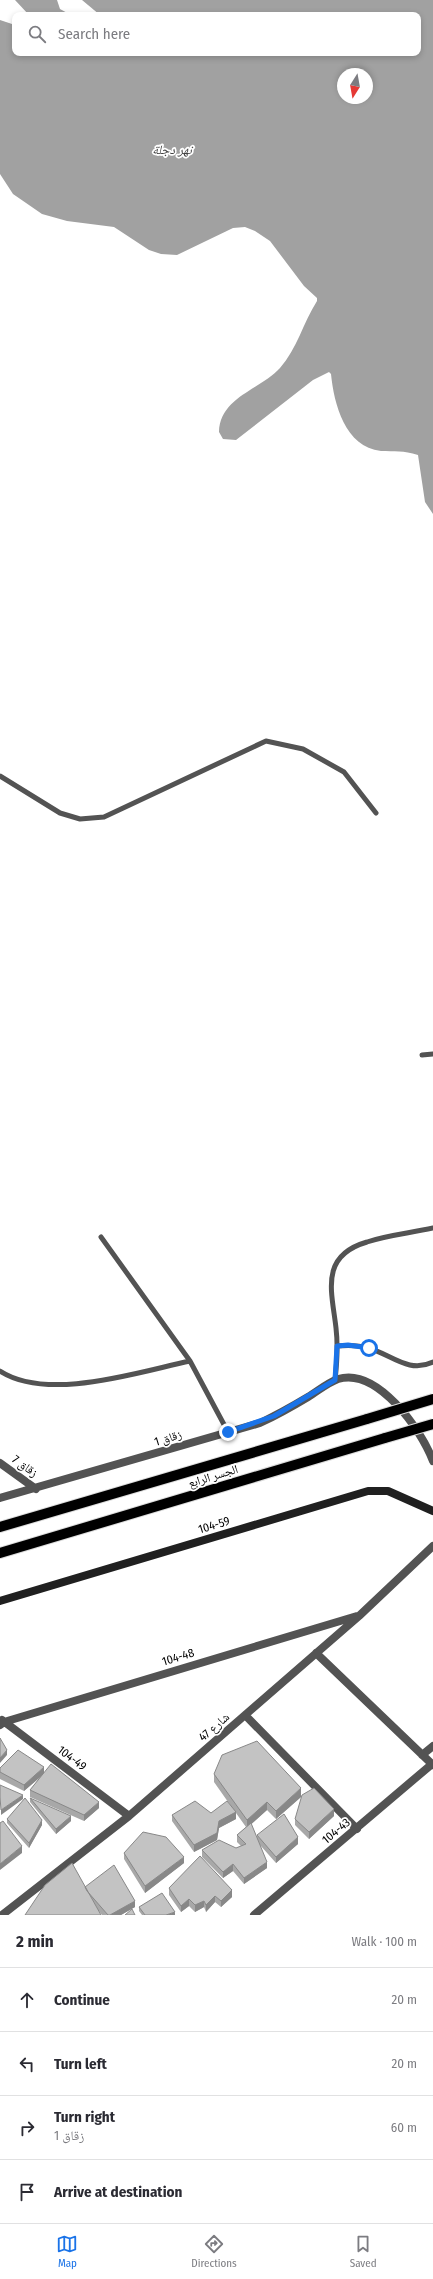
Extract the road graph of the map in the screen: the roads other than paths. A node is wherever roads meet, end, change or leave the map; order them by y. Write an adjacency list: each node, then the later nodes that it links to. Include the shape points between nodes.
1 (0, 776): 2 (lane, via 60,813 80,819 104,817 266,742 302,750 344,772)
2 (376, 813)
3 (433, 1054): 4 (lane)
4 (422, 1055)
5 (433, 1228): 7 (lane, via 367,1241 346,1253 338,1262 330,1285)
6 (100, 1237): 8 (lane)
7 (337, 1346): 9 (lane, via 369,1348 411,1365); 11 (lane)
8 (190, 1361): 10 (lane, via 82,1384 42,1385); 14 (lane)
9 (433, 1362)
10 (0, 1371)
11 (335, 1380): 14 (street, زقاق 1, via 274,1416); 15 (street, via 358,1378 379,1388 416,1430)
12 (433, 1398): 20 (main road, الجسر الرابع, bridge)
13 (433, 1424): 22 (main road, الجسر الرابع, bridge)
14 (228, 1432): 17 (street, زقاق 1)
15 (433, 1461)
16 (0, 1463): 17 (street, زقاق 7)
17 (36, 1489): 18 (street, زقاق 1)
18 (0, 1498)
19 (433, 1511): 23 (street, 104-59, via 388,1491 368,1491)
20 (0, 1527)
21 (433, 1546): 24 (street, شارع 47)
22 (0, 1553)
23 (0, 1601)
24 (359, 1616): 25 (street, شارع 47); 27 (street, 104-48)
25 (316, 1653): 26 (street, شارع 47); 29 (street)
26 (245, 1716): 31 (street, شارع 47); 32 (street)
27 (1, 1722): 31 (street, 104-49)
28 (433, 1746): 29 (street)
29 (422, 1755): 30 (street)
30 (433, 1764): 32 (street, 104-43)
31 (129, 1816): 33 (street, شارع 47)
32 (357, 1830): 34 (street, 104-43)
33 (2, 1915)
34 (254, 1915)

